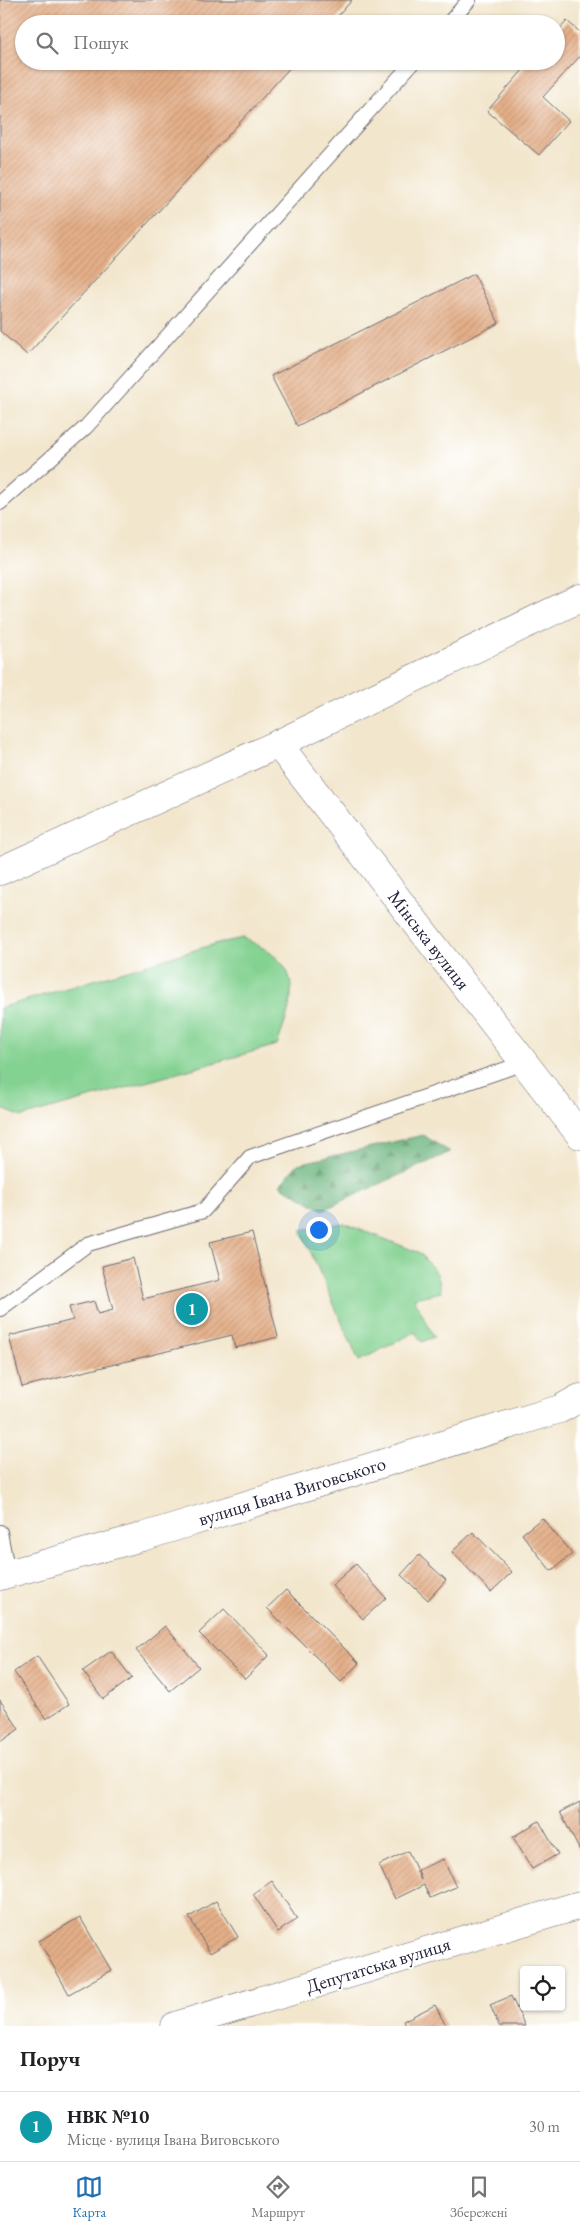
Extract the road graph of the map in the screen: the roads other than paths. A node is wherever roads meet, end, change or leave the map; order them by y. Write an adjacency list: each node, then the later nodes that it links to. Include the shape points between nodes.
1 (469, 0): 2 (lane)
2 (456, 15)
3 (406, 70): 4 (lane, via 86,427)
4 (0, 503)
5 (580, 598): 6 (street)
6 (278, 744): 7 (street); 8 (street, Мінська вулиця)
7 (0, 871)
8 (524, 1062): 9 (street, Мінська вулиця); 10 (lane, via 250,1157 203,1211 88,1244)
9 (580, 1135)
10 (0, 1309)
11 (580, 1398): 13 (street, вулиця Івана Виговського, via 550,1412 142,1537)
12 (0, 1532): 13 (lane)
13 (4, 1575)
14 (580, 1905): 15 (street, Депутатська вулиця)
15 (175, 2026)

